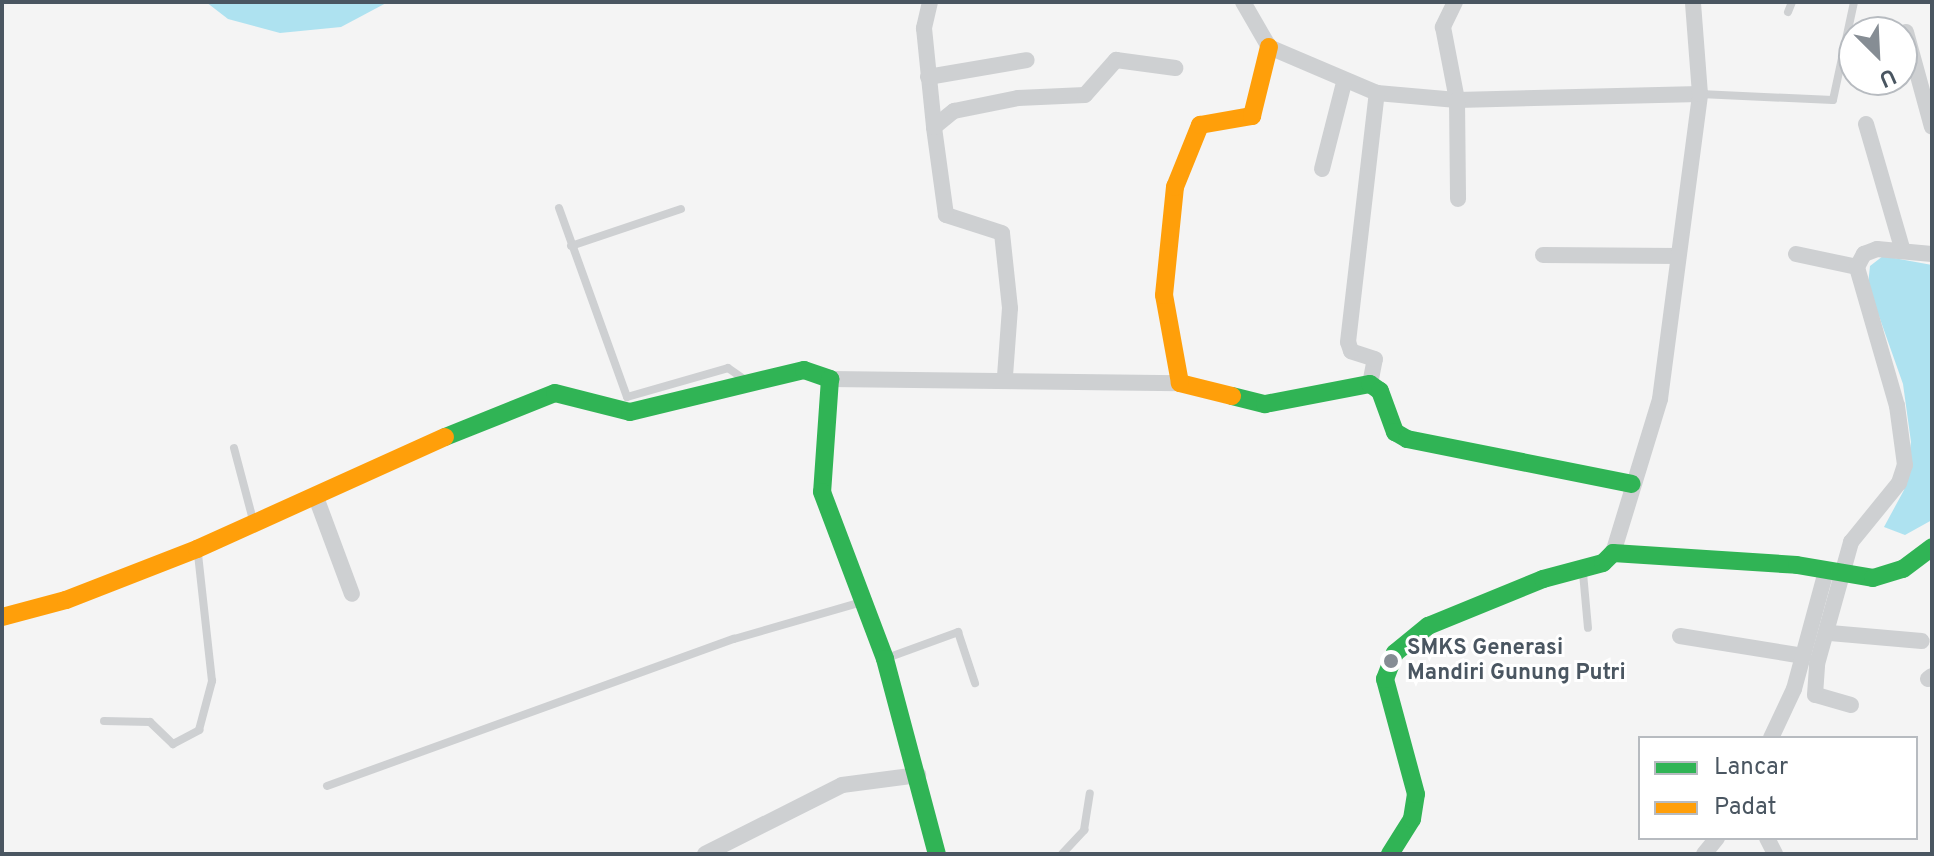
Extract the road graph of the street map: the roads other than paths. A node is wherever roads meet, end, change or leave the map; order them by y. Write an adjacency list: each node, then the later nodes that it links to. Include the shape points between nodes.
1 (930, 2): 12 (street, via 924,28)
2 (1243, 2): 8 (street)
3 (1455, 2): 16 (street, via 1443,27)
4 (1693, 2): 15 (street)
5 (1792, 2): 7 (lane)
6 (1854, 2): 15 (lane, via 1833,100 1825,105)
7 (1788, 12)
8 (1269, 47): 13 (street); 34 (street, via 1252,116 1200,125 1175,187 1164,295)
9 (1027, 60): 12 (street)
10 (1175, 68): 18 (street, via 1116,60 1085,95 1005,100 954,111)
11 (1918, 76): 19 (street)
12 (928, 77): 18 (street)
13 (1344, 83): 14 (street); 20 (street)
14 (1377, 93): 16 (street); 35 (street, via 1348,342 1351,351 1375,359)
15 (1700, 94): 16 (street); 29 (street)
16 (1457, 100): 21 (street)
17 (1866, 124): 25 (street)
18 (934, 127): 31 (street, via 942,209 951,218 1002,233 1010,308)
19 (1932, 127)
20 (1322, 169)
21 (1458, 199)
22 (559, 208): 24 (lane)
23 (681, 209): 24 (lane)
24 (571, 246): 33 (lane, via 627,397 728,368)
25 (1902, 248): 27 (street); 30 (street, via 1864,254)
26 (1796, 254): 30 (street)
27 (1932, 254)
28 (1543, 255): 29 (street)
29 (1678, 256): 37 (street, via 1660,399)
30 (1857, 267): 44 (street, via 1897,406 1905,465 1899,483 1856,533)
31 (1005, 376): 32 (street); 34 (street, via 1100,386)
32 (830, 379): 33 (street, via 804,370); 46 (street, via 822,492)
33 (748, 383): 38 (street, via 630,412 555,393 534,397)
34 (1180, 383): 35 (street, via 1265,404)
35 (1370, 384): 37 (street, via 1380,391 1395,432 1407,439)
36 (234, 448): 39 (lane)
37 (1632, 484): 42 (street)
38 (317, 500): 39 (street); 45 (street)
39 (254, 525): 41 (street)
40 (1932, 547): 44 (street, via 1889,575)
41 (197, 549): 47 (street, via 54,605); 56 (lane, via 212,681 199,730 173,744 150,722)
42 (1613, 553): 43 (street); 44 (street)
43 (1583, 569): 48 (lane); 64 (street, via 1428,626 1395,653 1385,679 1416,794 1412,819)
44 (1832, 574): 49 (street); 52 (street)
45 (352, 594)
46 (864, 602): 53 (street); 59 (lane, via 734,639)
47 (2, 617)
48 (1588, 628)
49 (1830, 633): 51 (street); 55 (street, via 1812,690 1819,698)
50 (1680, 636): 52 (street)
51 (1922, 641)
52 (1803, 656): 57 (street)
53 (885, 659): 54 (lane, via 958,632); 58 (street)
54 (975, 683)
55 (1851, 705)
56 (104, 721)
57 (1772, 736)
58 (918, 775): 61 (street, via 842,785); 62 (street)
59 (327, 786)
60 (1090, 793): 63 (lane, via 1084,830)
61 (705, 854)
62 (937, 854)
63 (1062, 854)
64 (1390, 854)

